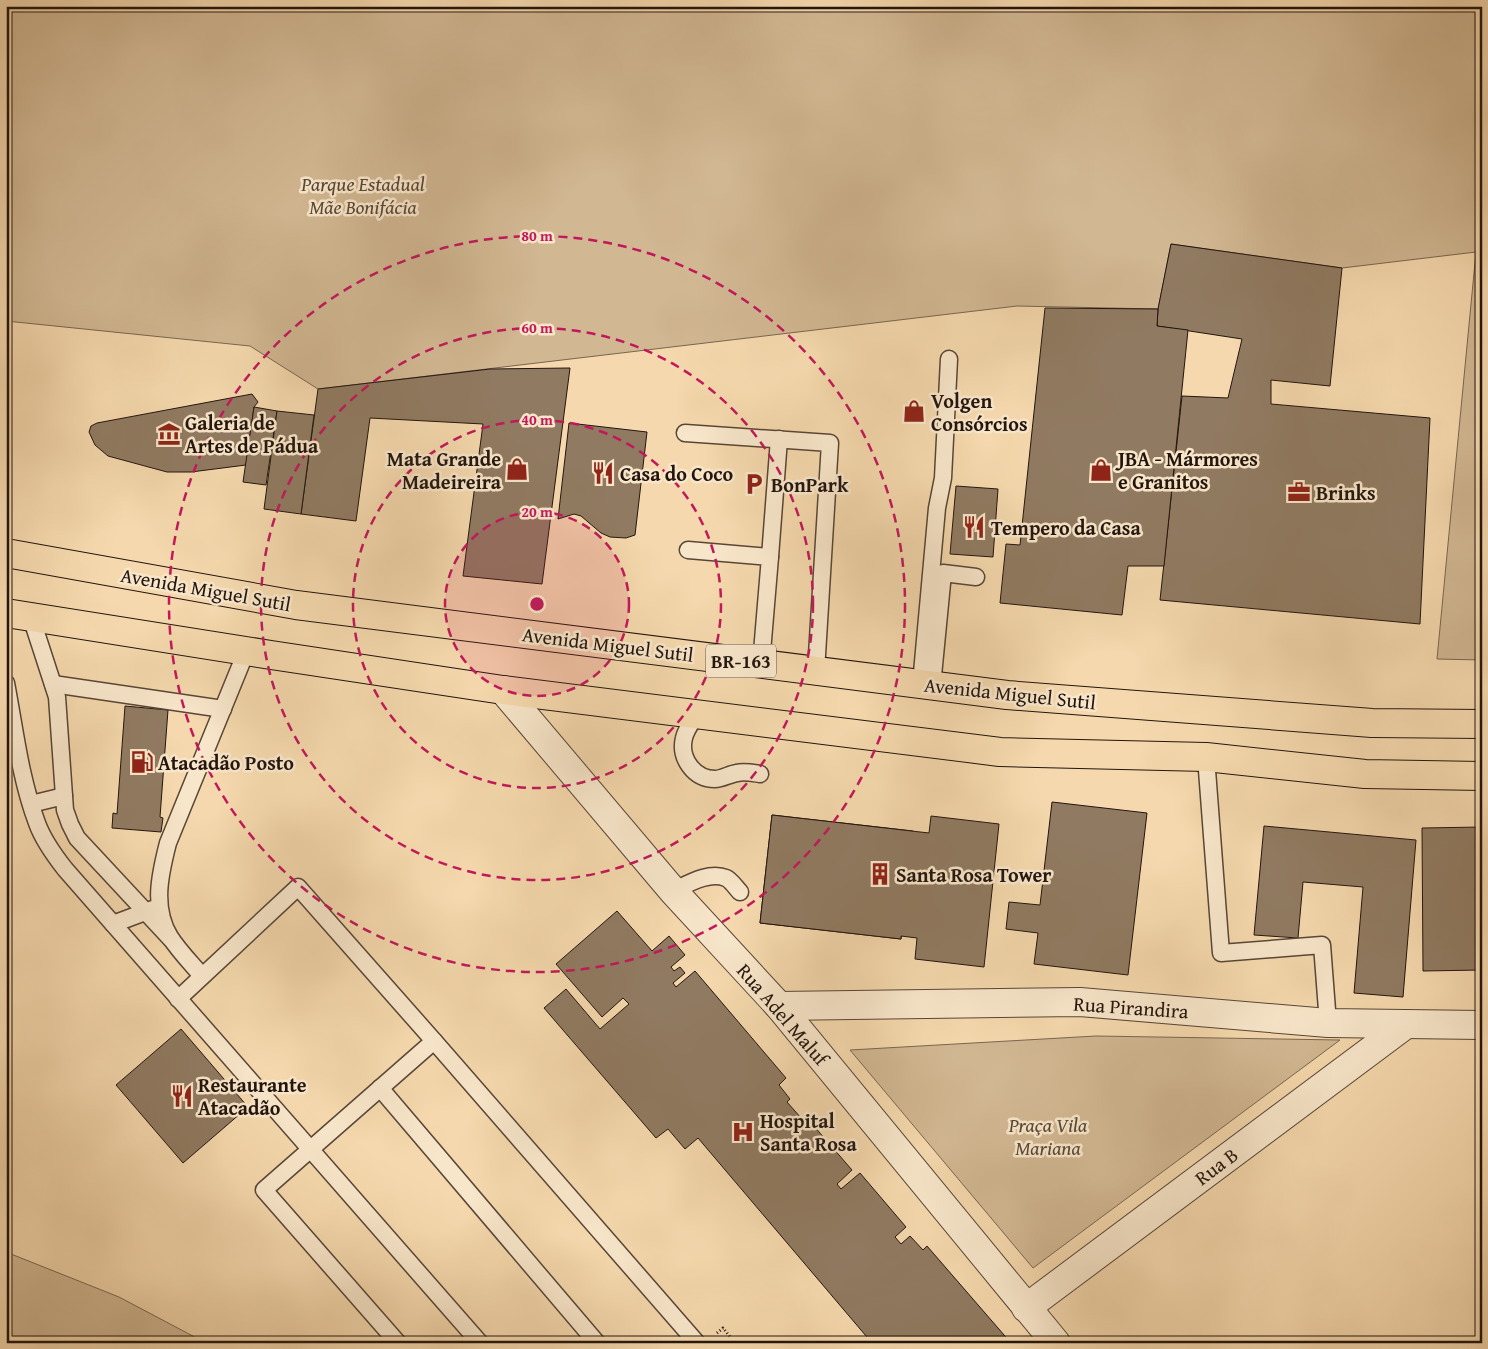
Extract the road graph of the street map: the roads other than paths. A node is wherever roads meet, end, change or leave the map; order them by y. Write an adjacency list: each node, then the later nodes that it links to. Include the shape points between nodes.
1 (949, 359): 14 (lane)
2 (685, 433): 3 (lane)
3 (779, 440): 6 (lane); 11 (lane, via 830,443)
4 (688, 550): 6 (lane)
5 (6, 553): 10 (highway, Avenida Miguel Sutil / BR-163, via 296,605)
6 (770, 557): 10 (lane)
7 (976, 577): 14 (lane, via 943,573)
8 (19, 615): 9 (highway); 13 (lane)
9 (246, 652): 15 (highway); 16 (lane)
10 (761, 664): 11 (highway, Avenida Miguel Sutil / BR-163)
11 (816, 671): 14 (highway, Avenida Miguel Sutil / BR-163)
12 (6, 683): 23 (lane)
13 (53, 684): 16 (lane); 22 (lane, via 57,697)
14 (927, 685): 18 (highway, Avenida Miguel Sutil / BR-163, via 1007,695 1372,723)
15 (503, 690): 17 (highway); 24 (street, Rua Adel Maluf)
16 (223, 709): 26 (lane, via 168,843)
17 (697, 714): 19 (highway, via 1000,752); 20 (lane, via 686,733 683,751 692,769 701,776 714,779 739,772)
18 (1482, 724)
19 (1206, 757): 21 (highway, via 1365,774); 31 (lane, via 1221,953 1322,945)
20 (760, 774)
21 (1482, 776)
22 (64, 796): 23 (lane); 26 (lane, via 64,810 77,838)
23 (31, 804): 27 (lane, via 51,852)
24 (673, 891): 25 (lane, via 715,876 727,878); 30 (street, Rua Adel Maluf)
25 (740, 892)
26 (153, 910): 27 (lane); 28 (lane, via 171,939)
27 (113, 924): 29 (lane)
28 (202, 976): 29 (lane); 34 (lane, via 298,887)
29 (178, 999): 36 (lane)
30 (779, 1006): 31 (street, Rua Pirandira, via 1080,1002); 37 (street, Rua Adel Maluf)
31 (1328, 1023): 32 (street, Rua Pirandira)
32 (1405, 1025): 33 (street, Rua Pirandira); 37 (street, Rua B)
33 (1482, 1025)
34 (434, 1041): 35 (lane); 41 (lane)
35 (380, 1088): 36 (lane); 40 (lane)
36 (310, 1149): 38 (lane, via 264,1190); 39 (lane)
37 (1026, 1308): 42 (street, Rua Adel Maluf)
38 (398, 1343)
39 (480, 1343)
40 (597, 1343)
41 (697, 1343)
42 (1056, 1343)

